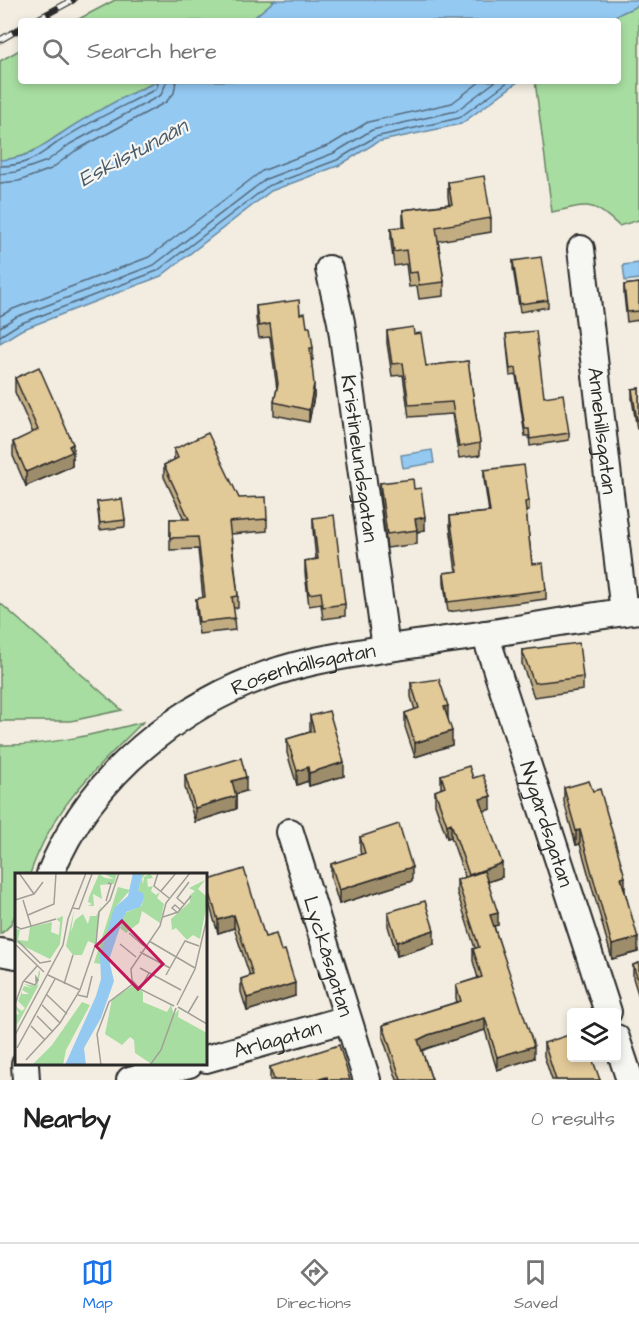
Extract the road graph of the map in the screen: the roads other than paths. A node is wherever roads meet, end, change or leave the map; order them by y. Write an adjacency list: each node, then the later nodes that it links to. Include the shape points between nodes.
1 (581, 249): 3 (street, Annehillsgatan)
2 (329, 269): 5 (street, Kristinelundsgatan, via 341,322)
3 (631, 611): 4 (street, Rosenhällsgatan)
4 (485, 634): 5 (street, Rosenhällsgatan); 10 (street, Nygårdsgatan)
5 (386, 648): 7 (street, Rosenhällsgatan, via 310,662 261,677 194,709 116,771 70,832)
6 (290, 832): 11 (street, Lyckåsgatan)
7 (50, 873)
8 (0, 952): 9 (street)
9 (15, 955)
10 (607, 1008)
11 (348, 1019): 13 (street, Arlagatan); 18 (street, Lyckåsgatan)
12 (621, 1053): 19 (street)
13 (207, 1059)
14 (25, 1065): 16 (street)
15 (185, 1065): 17 (street)
16 (26, 1080)
17 (130, 1080)
18 (367, 1080)
19 (630, 1080)

